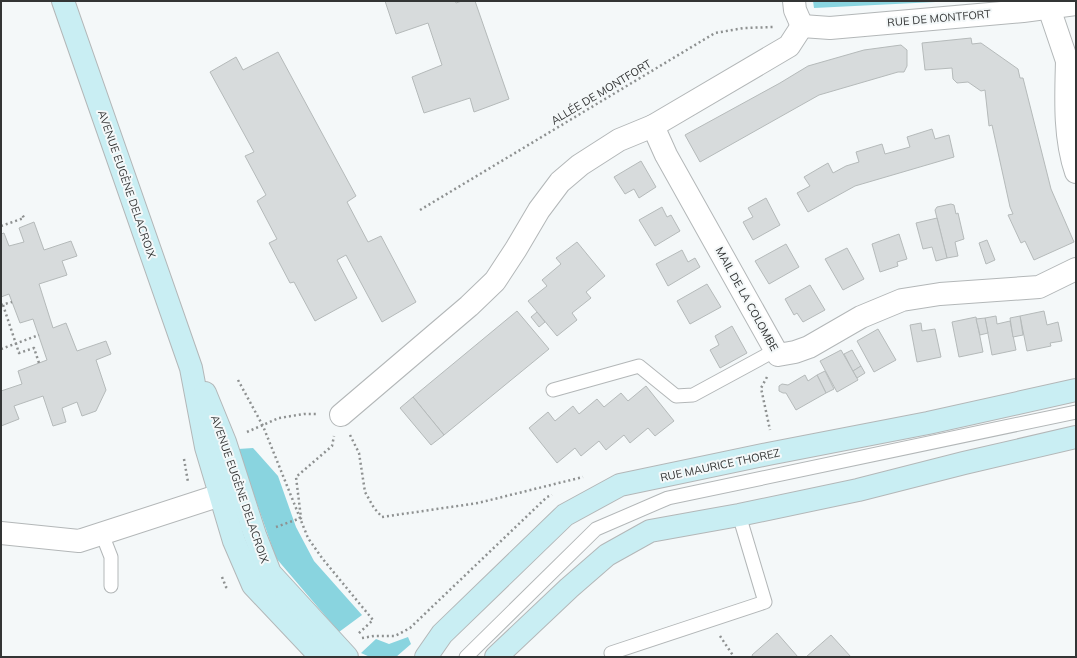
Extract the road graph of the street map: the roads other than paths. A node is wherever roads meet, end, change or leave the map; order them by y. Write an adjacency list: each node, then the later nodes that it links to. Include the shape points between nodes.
1 (63, 1): 11 (main road, AVENUE EUGÈNE DELACROIX)
2 (794, 1): 5 (street)
3 (1076, 4): 4 (street, RUE DE MONTFORT)
4 (1049, 8): 5 (street, RUE DE MONTFORT, via 830,28); 6 (street)
5 (802, 26): 7 (street, via 789,46)
6 (1072, 65): 8 (street, via 1066,106 1071,158)
7 (653, 126): 10 (street, MAIL DE LA COLOMBE, via 666,156); 15 (street, via 619,140 580,165 560,182 539,210 495,281)
8 (1076, 172)
9 (1076, 269): 10 (street, MAIL DE LA COLOMBE, via 1039,287 940,294 902,300 861,318 809,347 795,352)
10 (777, 352): 12 (lane, via 693,395 676,396 639,366)
11 (192, 368): 17 (main road, AVENUE EUGÈNE DELACROIX, via 206,447); 17 (main road, AVENUE EUGÈNE DELACROIX, via 225,442)
12 (553, 390)
13 (1076, 390): 25 (main road, RUE MAURICE THOREZ, via 928,423 620,485 565,515 442,634)
14 (1076, 412): 26 (lane, via 668,498 596,529)
15 (341, 415)
16 (1076, 437): 18 (main road, via 858,490)
17 (230, 492): 20 (street); 23 (main road, AVENUE EUGÈNE DELACROIX, via 234,541 253,585); 24 (main road, AVENUE EUGÈNE DELACROIX, via 255,535 270,573)
18 (739, 515): 22 (lane, via 765,602); 27 (main road, via 650,532 607,555)
19 (1, 533): 20 (street, via 79,541)
20 (102, 534): 21 (lane, via 111,557)
21 (111, 586)
22 (611, 653)
23 (321, 657)
24 (347, 657)
25 (426, 657)
26 (466, 657)
27 (496, 657)

